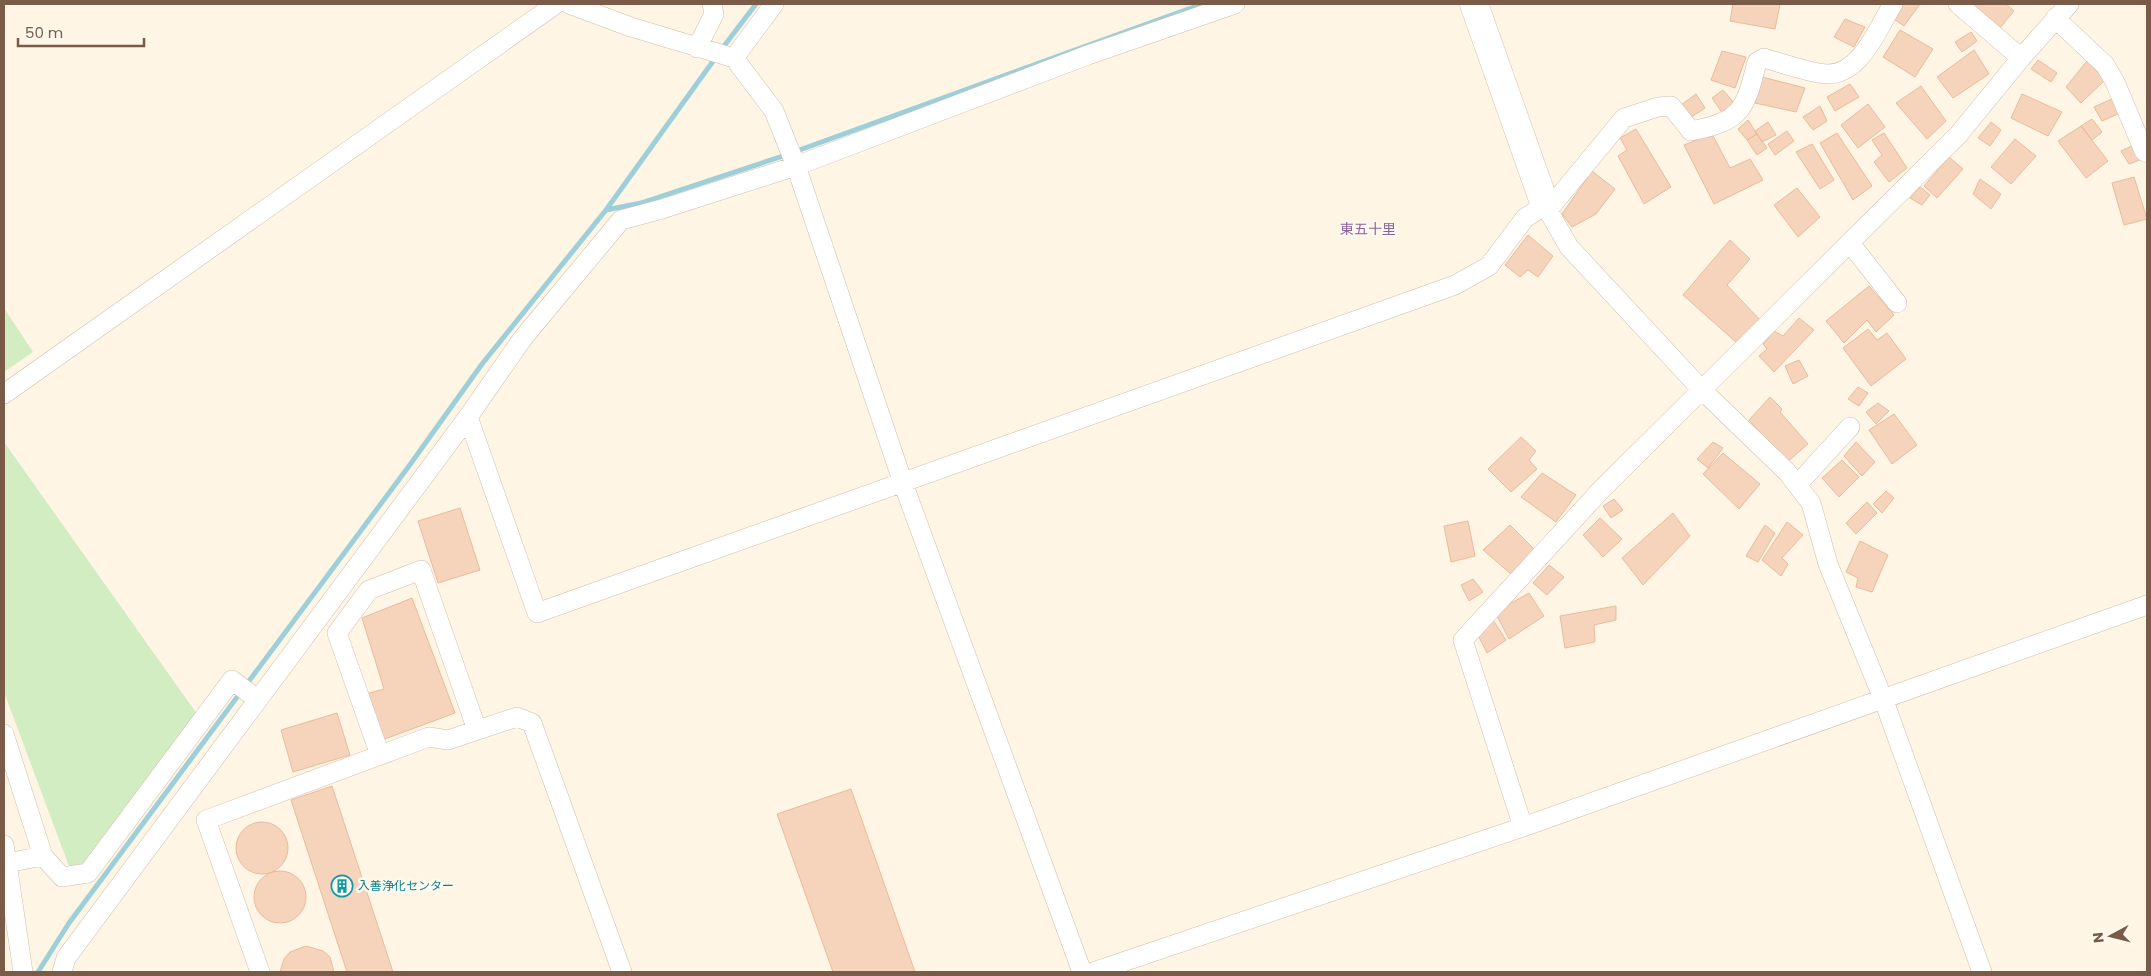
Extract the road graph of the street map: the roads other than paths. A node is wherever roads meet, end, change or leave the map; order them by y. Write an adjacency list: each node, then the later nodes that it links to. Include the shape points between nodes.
1 (556, 4): 20 (street)
2 (569, 4): 11 (street)
3 (712, 4): 11 (street, via 714,14)
4 (774, 4): 12 (street)
5 (1235, 4): 15 (street, via 1088,55)
6 (1474, 4): 16 (street)
7 (1893, 4): 16 (street, via 1857,62 1840,73 1827,74 1764,58 1757,62 1748,98 1737,115 1710,127 1691,131 1671,106 1624,118)
8 (1958, 4): 13 (street)
9 (2069, 4): 10 (street)
10 (2055, 18): 13 (street); 14 (street, via 2105,65)
11 (697, 48): 12 (street)
12 (734, 58): 15 (street, via 774,111)
13 (2021, 58): 17 (street, via 1959,134)
14 (2147, 153)
15 (796, 166): 21 (street, via 621,220 523,338); 23 (street)
16 (1546, 207): 19 (street, via 1569,247); 23 (street, via 1526,218 1489,266 1455,286)
17 (1850, 243): 18 (street); 19 (street)
18 (1897, 303)
19 (1701, 389): 24 (street); 31 (street, via 1600,491 1463,640)
20 (4, 394)
21 (468, 417): 23 (street, via 537,613); 26 (street)
22 (1850, 427): 24 (street)
23 (904, 483): 38 (street)
24 (1797, 485): 27 (street, via 1811,504 1828,564)
25 (2147, 605): 27 (street)
26 (258, 700): 33 (street, via 232,680 88,873 62,877); 35 (street, via 66,958)
27 (1884, 701): 31 (street); 40 (street)
28 (477, 730): 30 (street, via 448,740 429,736); 30 (street, via 421,570 369,590 337,632); 37 (street, via 517,717 532,722)
29 (4, 734): 33 (street)
30 (380, 755): 36 (street, via 206,820)
31 (1523, 828): 39 (street)
32 (5, 854): 33 (street); 34 (street)
33 (43, 856)
34 (23, 972)
35 (62, 972)
36 (260, 972)
37 (622, 972)
38 (1082, 972)
39 (1093, 972)
40 (1982, 972)

